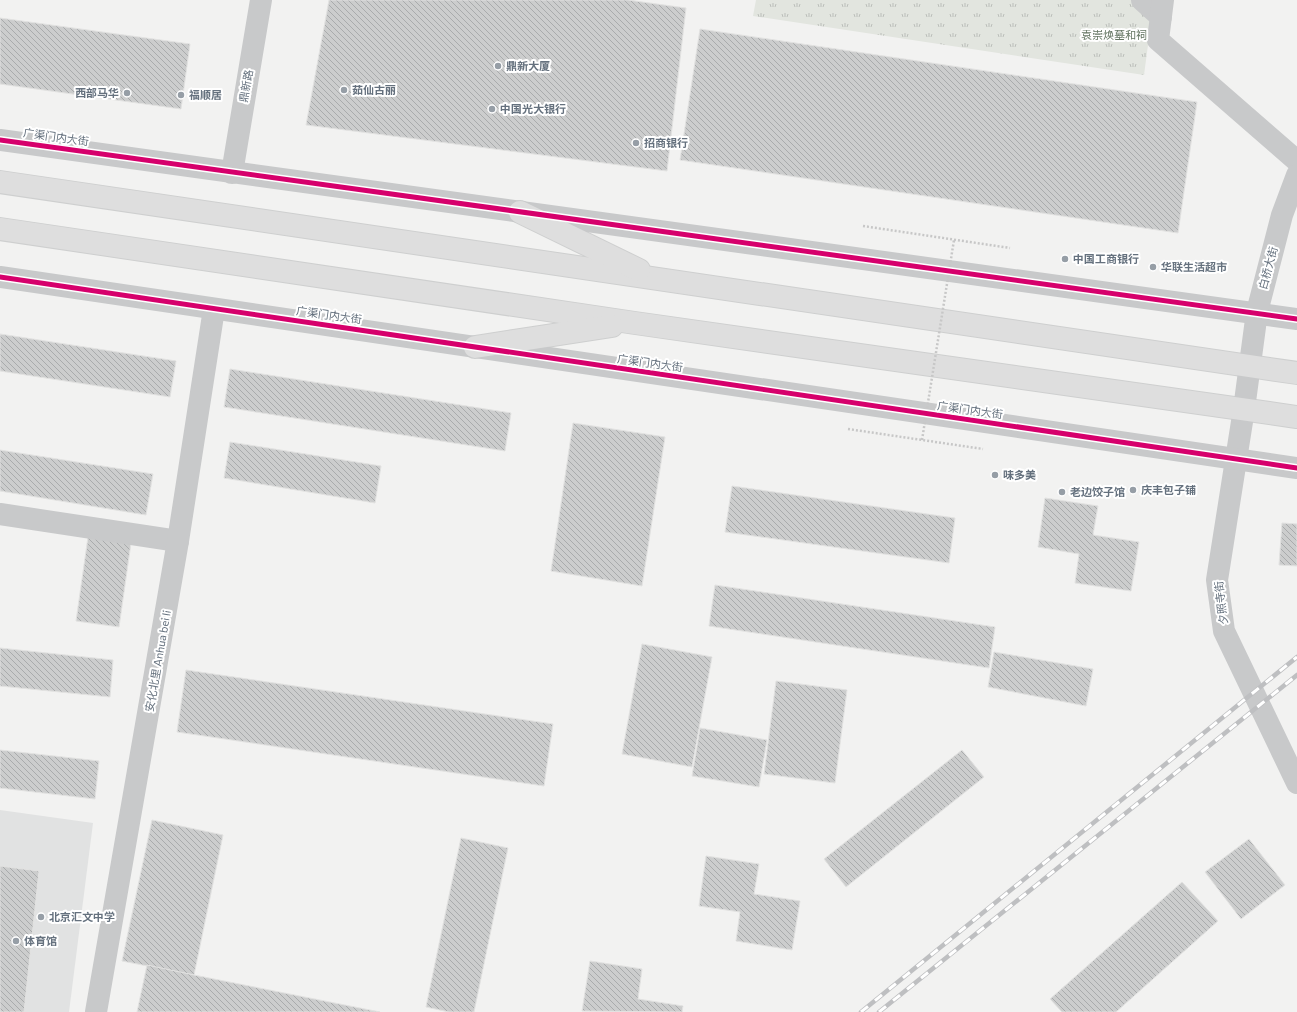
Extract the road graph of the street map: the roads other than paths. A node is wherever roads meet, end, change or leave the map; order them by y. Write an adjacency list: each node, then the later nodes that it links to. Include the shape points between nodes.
1 (261, 0): 6 (street, 鼎新路)
2 (1142, 0): 3 (street)
3 (1162, 9): 5 (street, via 1158,40)
4 (0, 140): 6 (street, 广渠门内大街)
5 (1297, 162)
6 (232, 173): 9 (street, 广渠门内大街)
7 (1297, 175): 14 (street, 白桥大街, via 1282,215)
8 (0, 182): 12 (main road)
9 (520, 212): 12 (main road); 14 (street, 广渠门内大街)
10 (0, 229): 16 (main road)
11 (0, 277): 13 (street, 广渠门内大街)
12 (658, 279): 18 (main road)
13 (214, 309): 17 (street, 广渠门内大街); 25 (street, 安化北里 Anhua bei li)
14 (1257, 312): 15 (street, 广渠门内大街); 18 (street, 白桥大街)
15 (1297, 319)
16 (635, 323): 17 (main road); 20 (main road)
17 (475, 347): 22 (street, 广渠门内大街)
18 (1250, 365): 19 (main road); 20 (street, 白桥大街)
19 (1297, 373)
20 (1244, 409): 21 (main road); 22 (street, 夕照寺街)
21 (1297, 417)
22 (1236, 459): 23 (street, 广渠门内大街); 26 (street, 夕照寺街, via 1217,580 1224,631)
23 (1297, 468)
24 (0, 514): 25 (street)
25 (178, 541): 27 (street, 安化北里 Anhua bei li)
26 (1297, 782)
27 (96, 1012)

